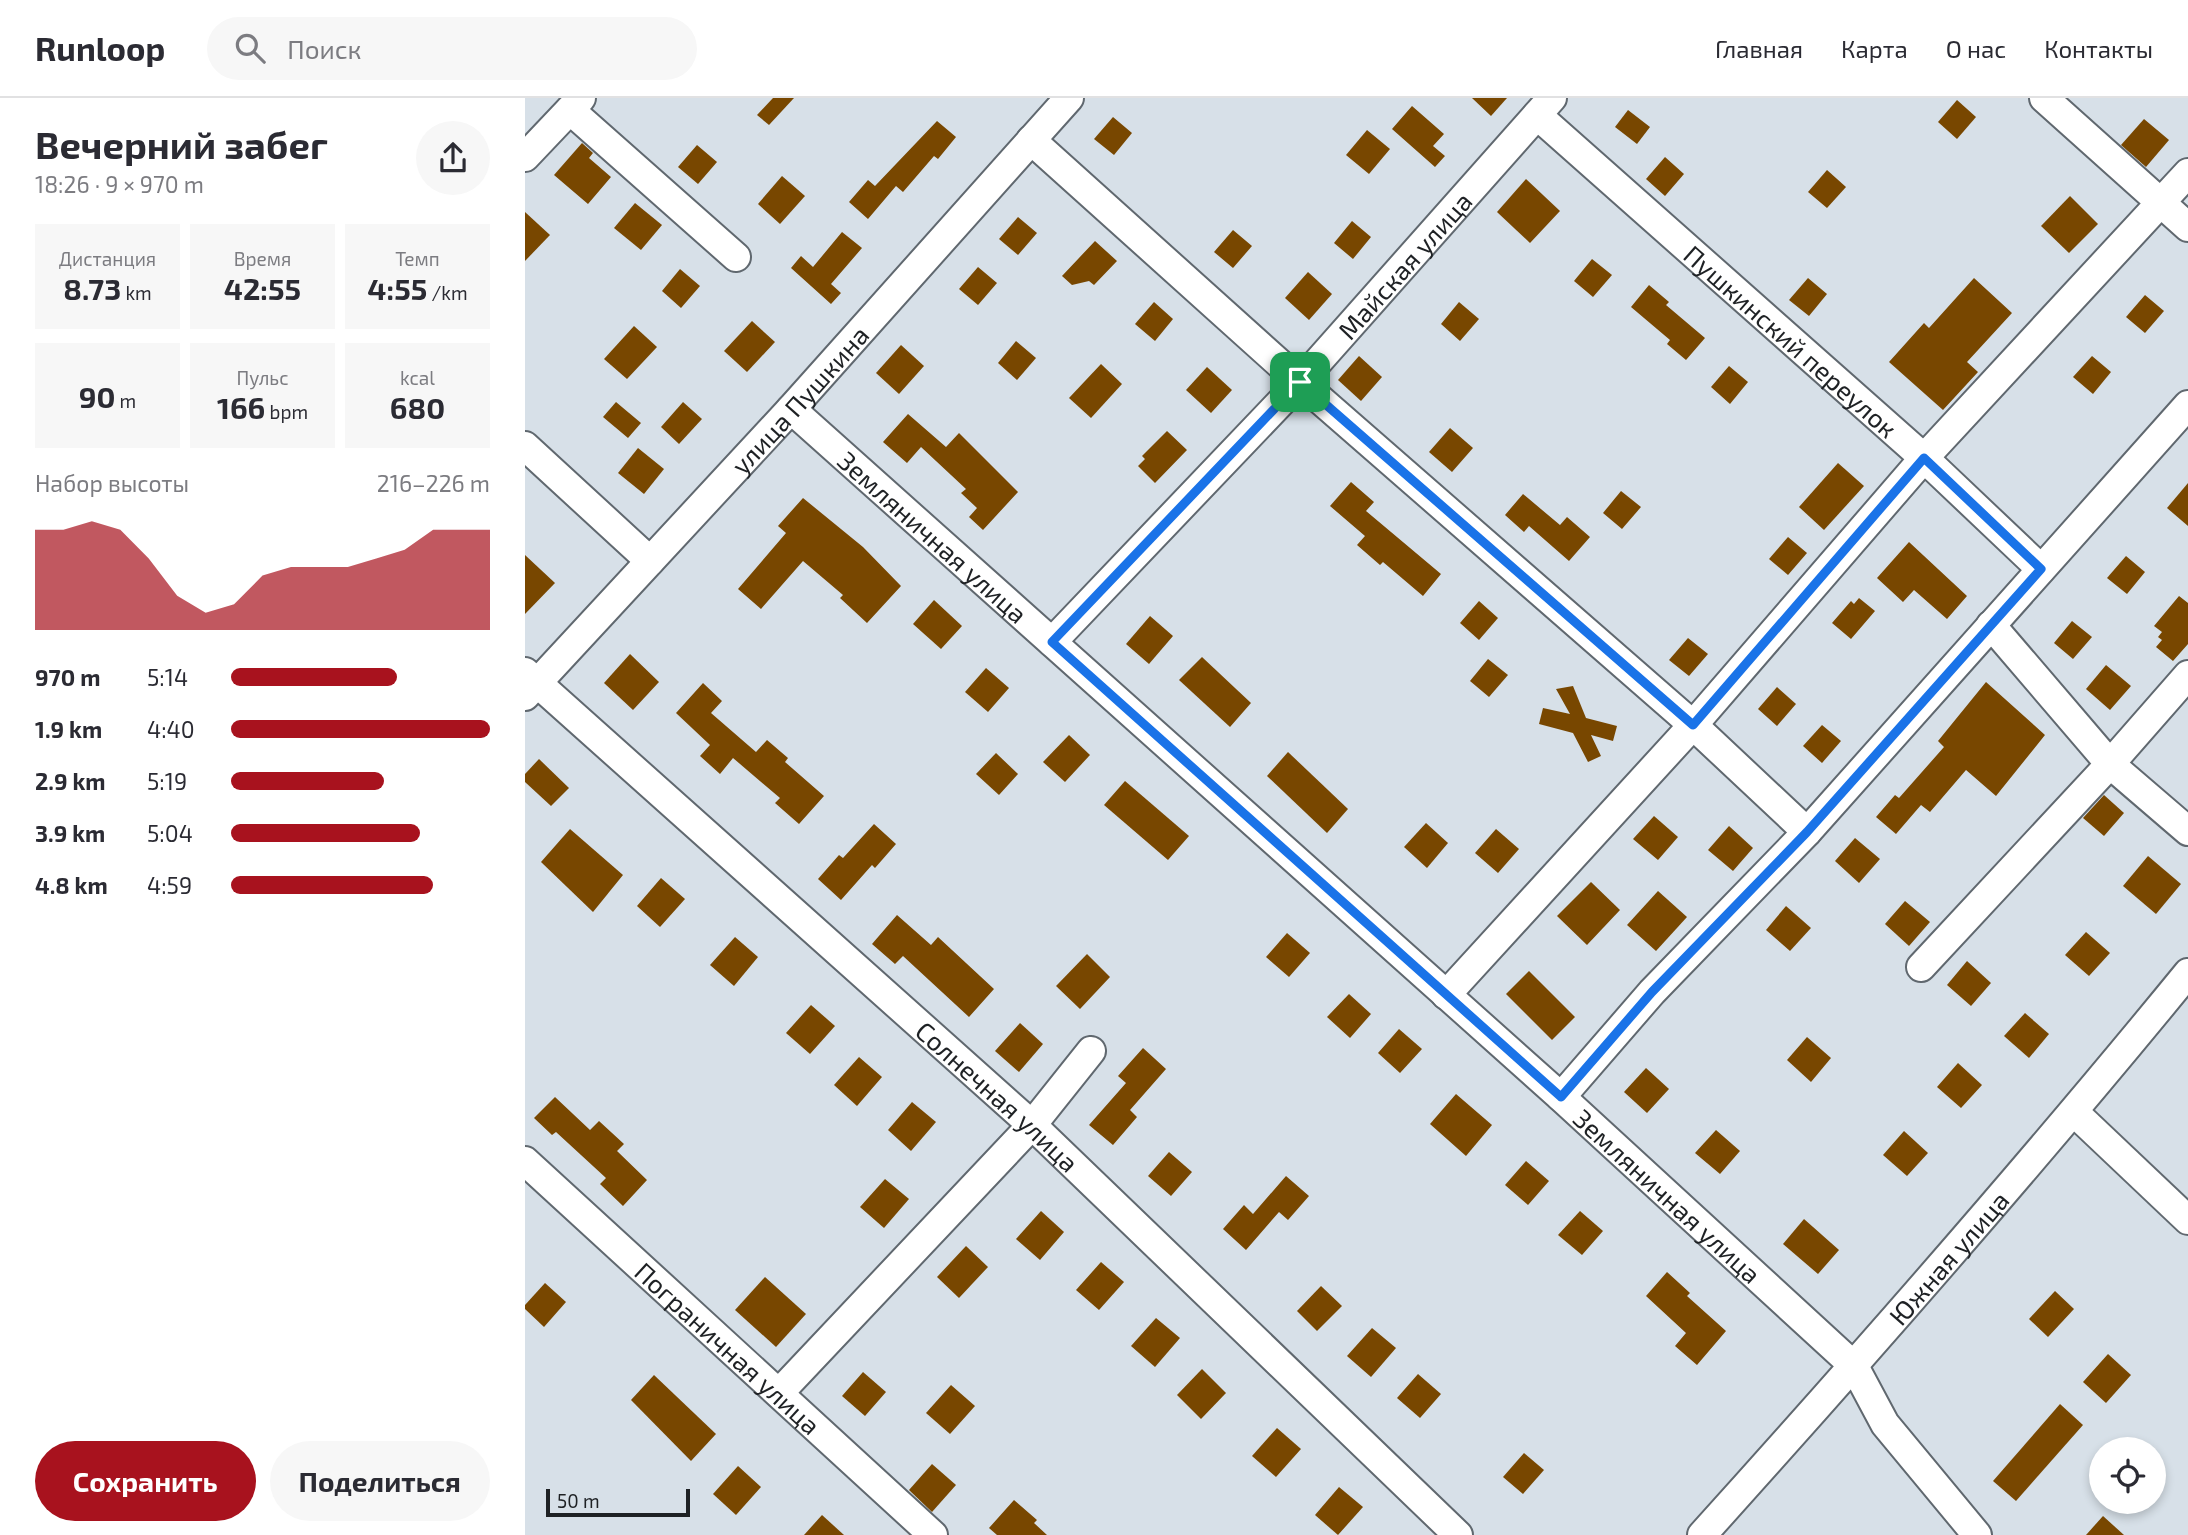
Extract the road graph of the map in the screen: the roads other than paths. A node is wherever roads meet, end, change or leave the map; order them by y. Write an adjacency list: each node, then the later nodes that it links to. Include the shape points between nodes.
1 (1069, 98): 5 (street, улица Пушкина)
2 (2044, 98): 8 (street)
3 (575, 104): 6 (street); 10 (street)
4 (1545, 107): 11 (street, Майская улица); 15 (street, Пушкинский переулок)
5 (1031, 140): 11 (street); 13 (street, улица Пушкина)
6 (525, 157)
7 (2188, 173): 8 (street)
8 (2161, 203): 9 (street); 15 (street)
9 (2188, 227)
10 (736, 257)
11 (1300, 382): 19 (street, Майская улица); 22 (street)
12 (2188, 405): 17 (street)
13 (791, 409): 16 (street, улица Пушкина); 19 (street, Земляничная улица)
14 (525, 446): 16 (street)
15 (1924, 458): 17 (street, Пушкинский переулок); 22 (street)
16 (650, 561): 21 (street, улица Пушкина)
17 (2041, 569): 18 (street)
18 (1991, 625): 23 (street); 25 (street)
19 (1052, 642): 28 (street, Земляничная улица)
20 (2188, 675): 23 (street)
21 (529, 684): 32 (street, Солнечная улица)
22 (1693, 725): 25 (street); 28 (street)
23 (2110, 764): 24 (street); 26 (street)
24 (2188, 831)
25 (1807, 832): 30 (street, via 1652,992)
26 (1921, 967)
27 (2188, 973): 31 (street, Южная улица)
28 (1447, 995): 30 (street, Земляничная улица)
29 (1091, 1051): 32 (street)
30 (1561, 1097): 35 (street, Земляничная улица)
31 (2074, 1112): 34 (street); 35 (street, Южная улица)
32 (1032, 1125): 36 (street); 38 (street, Солнечная улица)
33 (525, 1161): 36 (street, Пограничная улица)
34 (2188, 1220)
35 (1854, 1366): 39 (street, Южная улица); 40 (street, Земляничная улица, via 1885,1424)
36 (779, 1393): 37 (street, Пограничная улица)
37 (933, 1535)
38 (1458, 1535)
39 (1702, 1535)
40 (1977, 1535)

